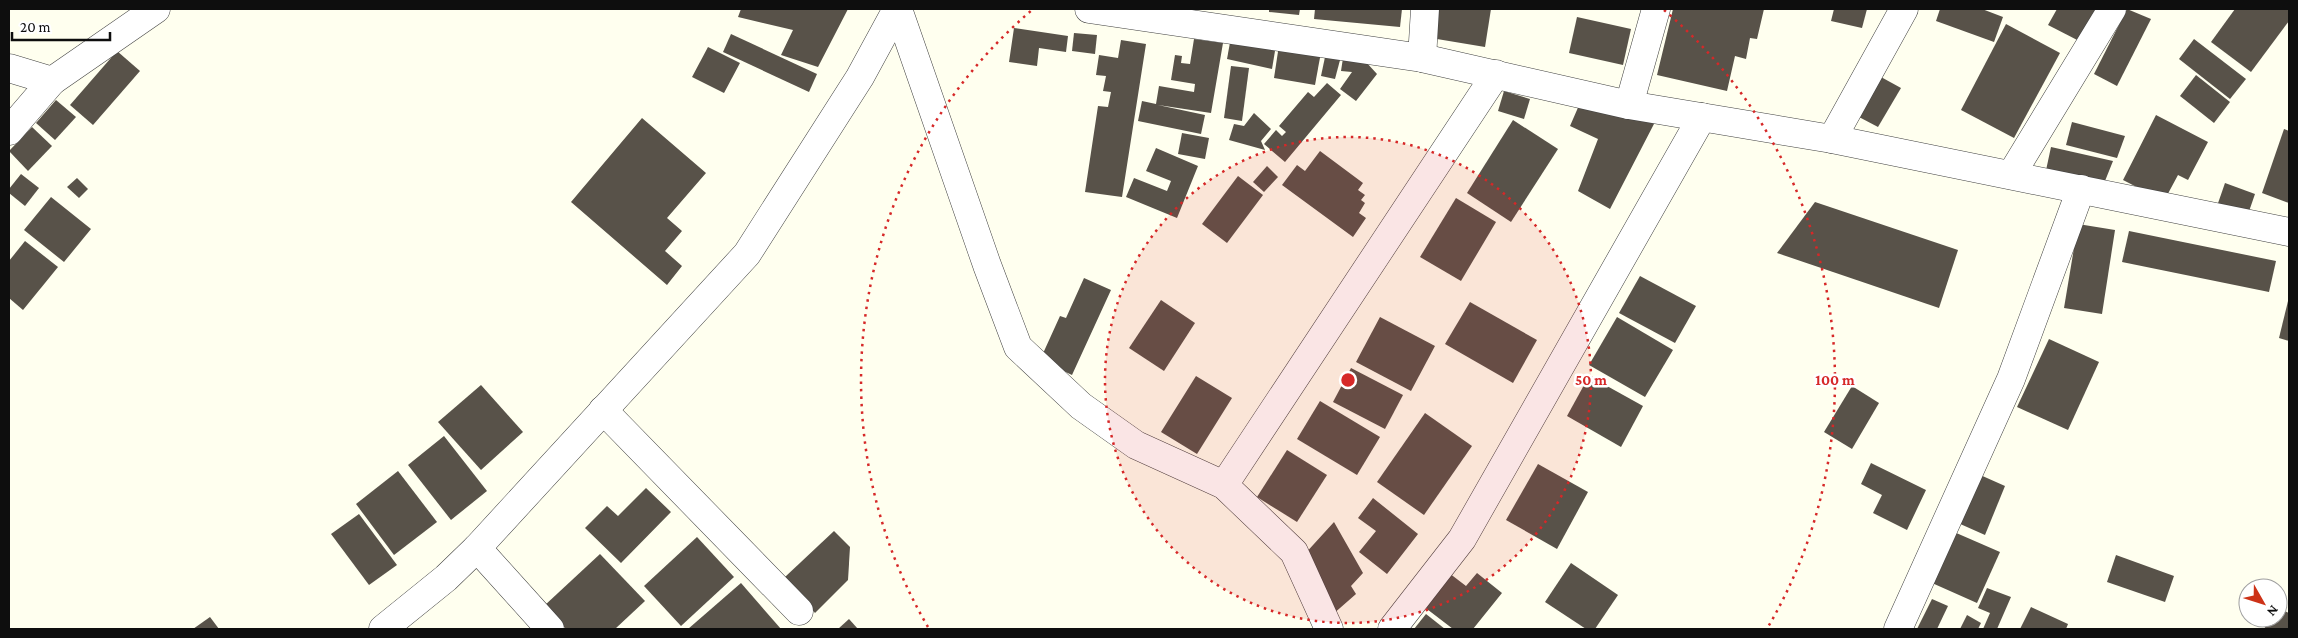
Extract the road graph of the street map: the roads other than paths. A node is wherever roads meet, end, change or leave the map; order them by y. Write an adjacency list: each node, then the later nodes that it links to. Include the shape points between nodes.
1 (156, 9): 11 (street)
2 (898, 9): 19 (street, via 860,77 746,254); 20 (street, via 1018,347 1082,406 1136,445)
3 (1089, 9): 8 (street)
4 (1425, 9): 8 (street)
5 (1656, 9): 12 (street)
6 (1904, 9): 15 (street)
7 (2112, 9): 16 (street)
8 (1422, 58): 10 (street)
9 (9, 68): 11 (street)
10 (1496, 74): 12 (street); 20 (street)
11 (52, 81): 14 (street)
12 (1629, 105): 13 (street)
13 (1702, 117): 15 (street); 26 (street, via 1462,539)
14 (9, 131)
15 (1832, 139): 16 (street)
16 (2011, 175): 17 (street)
17 (2081, 189): 18 (street); 27 (street, via 2011,379)
18 (2289, 232)
19 (603, 410): 21 (street); 22 (street)
20 (1224, 485): 25 (street, via 1294,552)
21 (477, 548): 23 (street); 24 (street)
22 (799, 611)
23 (383, 629)
24 (550, 629)
25 (1329, 629)
26 (1392, 629)
27 (1898, 629)

